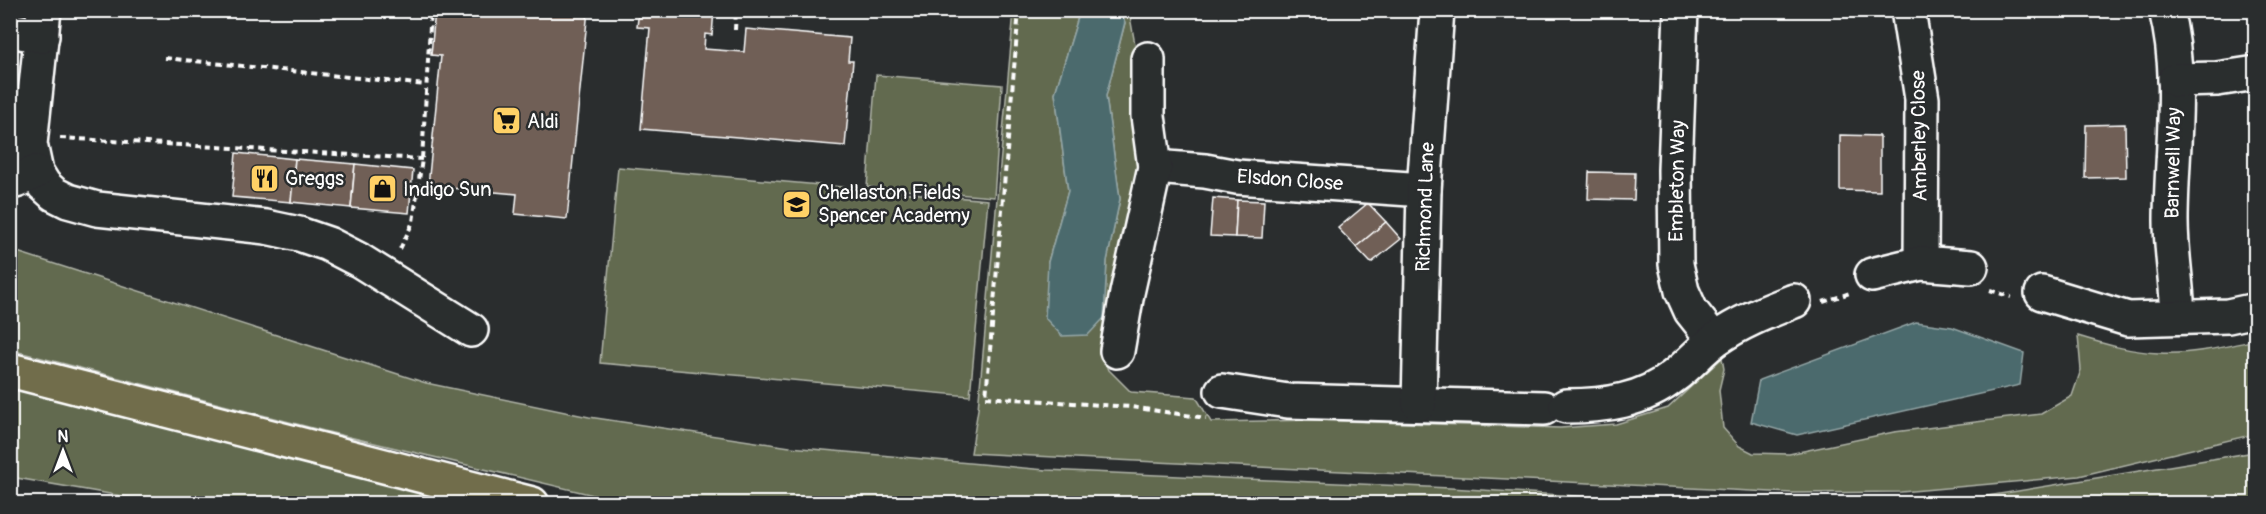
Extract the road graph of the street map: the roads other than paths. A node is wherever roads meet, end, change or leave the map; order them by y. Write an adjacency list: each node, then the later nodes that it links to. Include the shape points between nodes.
1 (1437, 10): 11 (street, Richmond Lane)
2 (1681, 10): 20 (street, Embleton Way, via 1676,264 1691,311)
3 (1908, 10): 12 (street, Amberley Close, via 1922,99)
4 (2166, 10): 8 (street, Barnwell Way)
5 (32, 26): 10 (street, via 30,144)
6 (1148, 59): 9 (street, via 1148,116)
7 (2256, 73): 8 (street)
8 (2175, 80): 18 (street, Barnwell Way, via 2171,223)
9 (1155, 167): 11 (street, Elsdon Close); 21 (street)
10 (23, 177): 19 (street, via 68,201 97,209 299,234 349,255)
11 (1424, 190): 24 (street, Richmond Lane)
12 (1921, 263): 13 (street); 14 (street)
13 (1978, 278)
14 (1864, 284)
15 (2028, 296): 18 (street, via 2128,319)
16 (1805, 302): 20 (street, via 1748,319)
17 (2242, 313): 18 (street)
18 (2178, 317)
19 (471, 330)
20 (1714, 340): 24 (street, via 1674,376 1631,399 1597,406 1555,407)
21 (1117, 351)
22 (10, 370): 25 (highway)
23 (1214, 404): 24 (street)
24 (1419, 404)
25 (532, 504)

